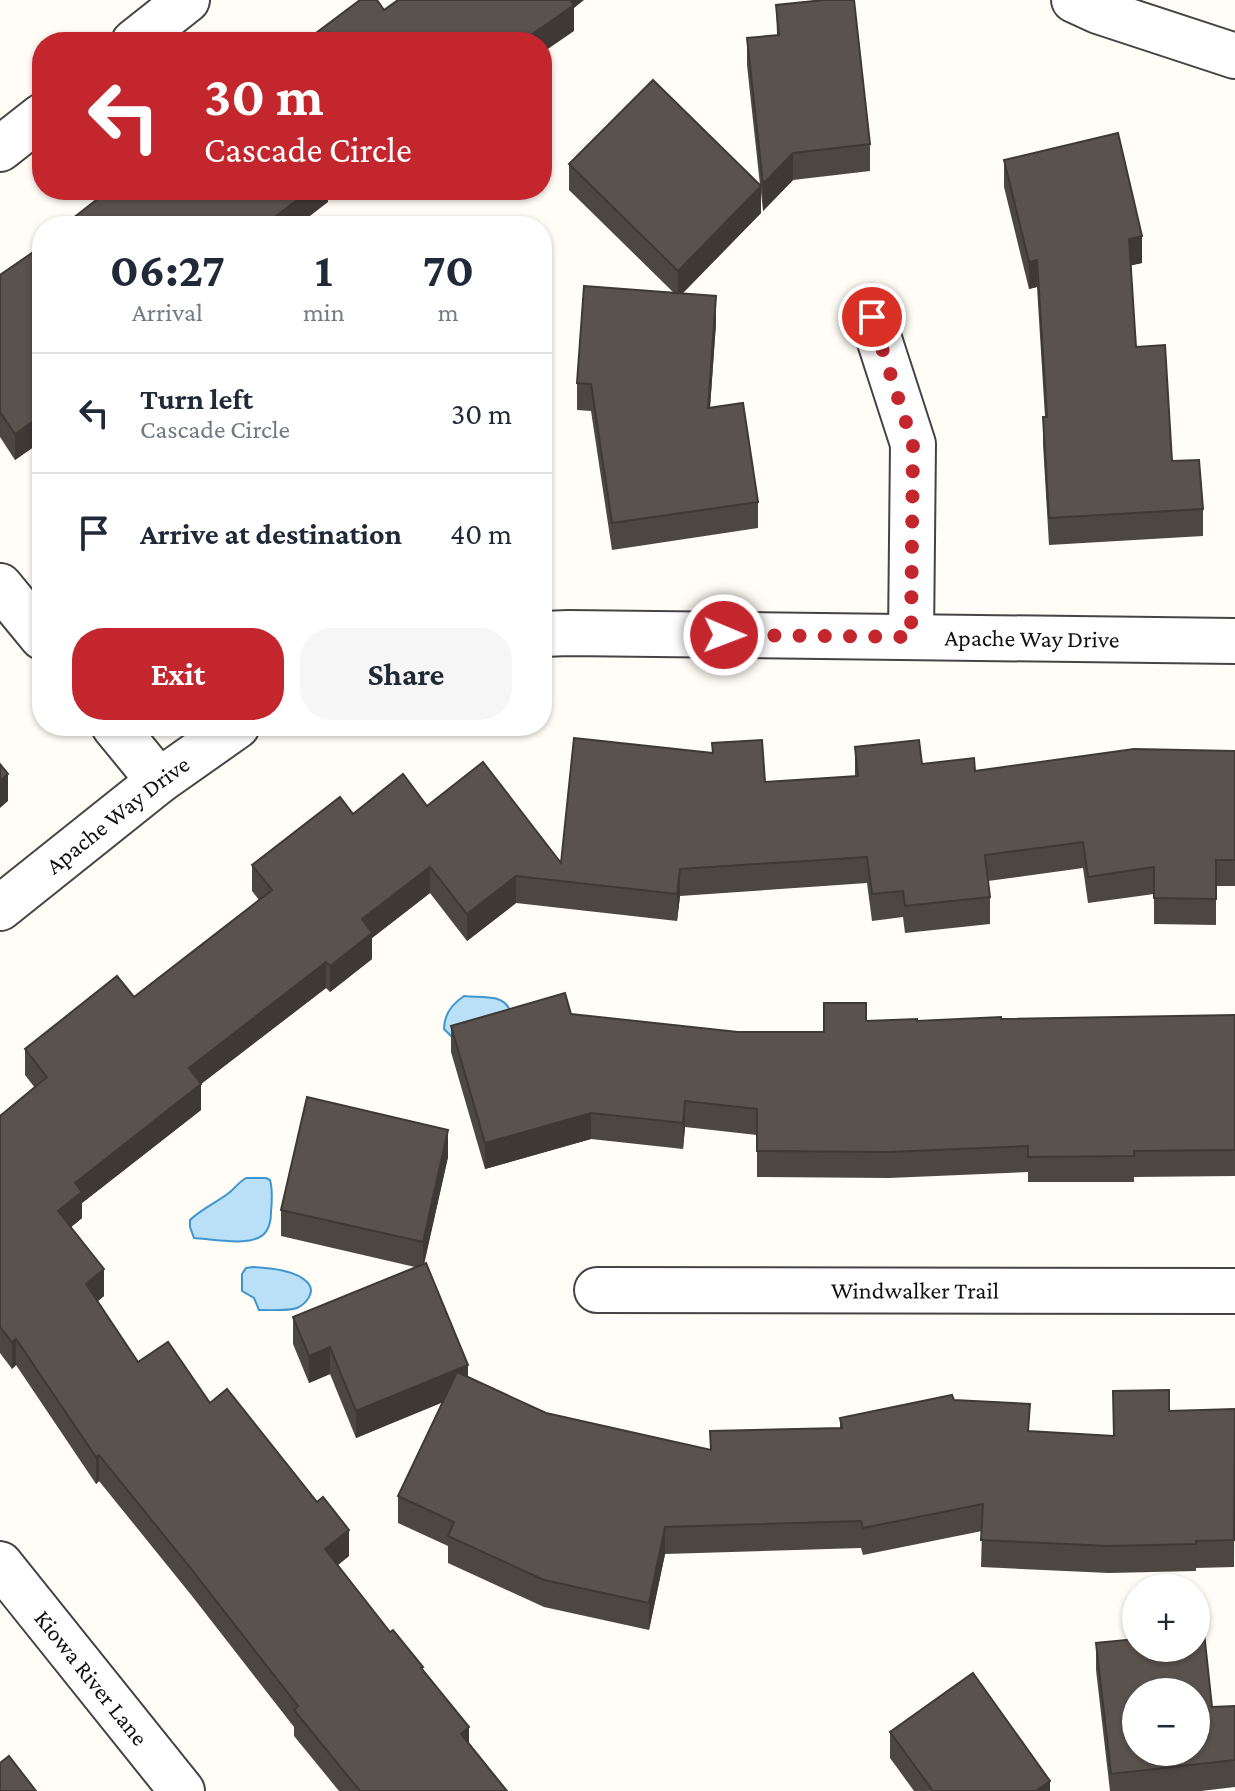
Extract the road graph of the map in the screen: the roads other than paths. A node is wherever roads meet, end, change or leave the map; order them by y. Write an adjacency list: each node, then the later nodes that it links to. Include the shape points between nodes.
1 (187, 0): 3 (street)
2 (1074, 0): 4 (street)
3 (147, 32)
4 (1235, 56)
5 (32, 124): 6 (street)
6 (0, 149)
7 (872, 317): 11 (street, via 913,444)
8 (0, 586): 9 (street)
9 (32, 625)
10 (552, 634): 11 (street, Apache Way Drive)
11 (911, 637): 12 (street, Apache Way Drive)
12 (1235, 641)
13 (122, 736): 15 (street)
14 (223, 736): 15 (street, Apache Way Drive)
15 (159, 781): 16 (street, Apache Way Drive)
16 (0, 908)
17 (597, 1290): 18 (street, Windwalker Trail)
18 (1235, 1291)
19 (0, 1564): 20 (street, Kiowa River Lane)
20 (182, 1791)

